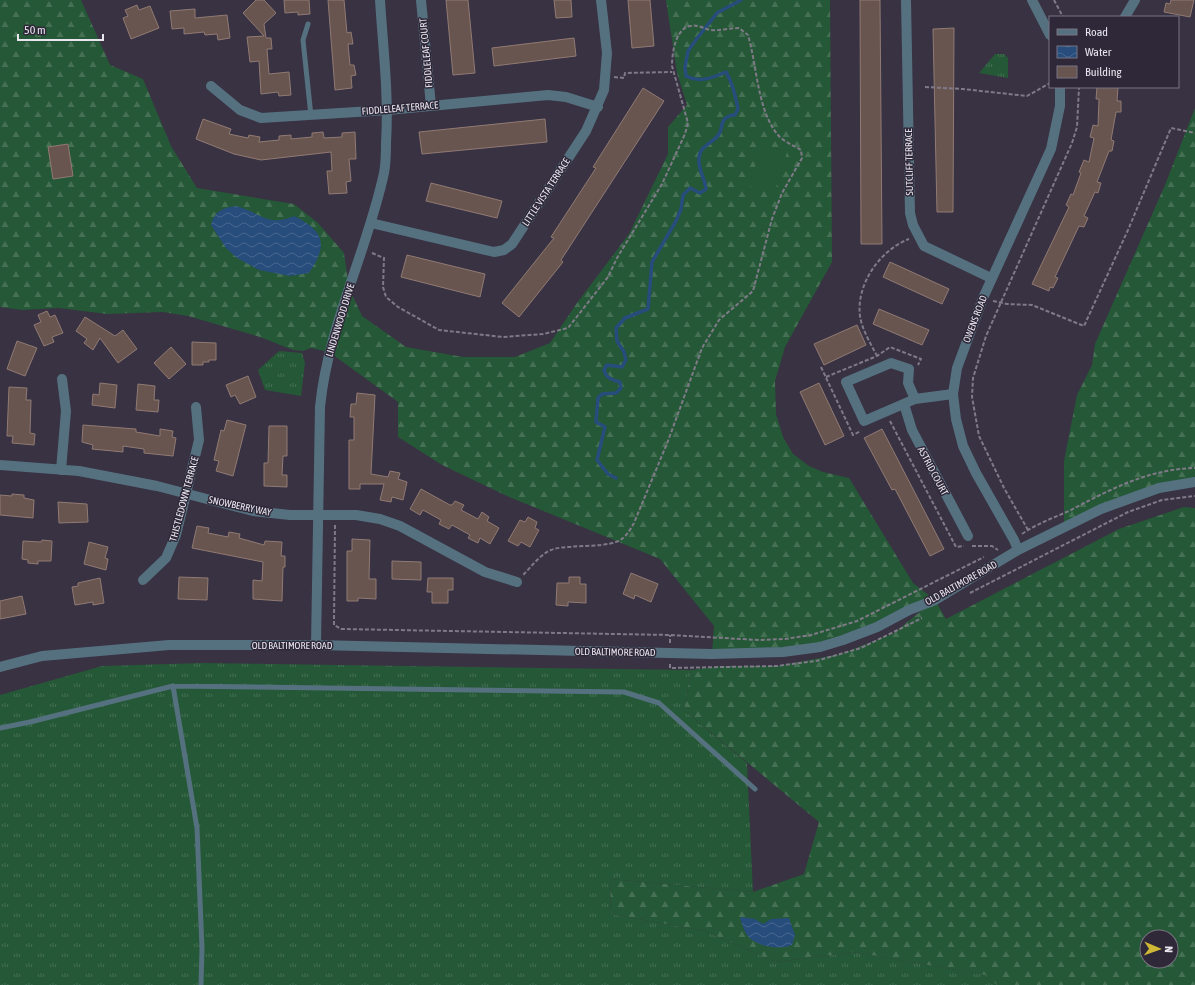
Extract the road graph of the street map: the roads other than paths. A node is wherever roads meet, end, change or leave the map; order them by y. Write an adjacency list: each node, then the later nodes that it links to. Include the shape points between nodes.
1 (380, 0): 14 (street, LINDENWOOD DRIVE)
2 (421, 0): 12 (street, FIDDLELEAF COURT)
3 (601, 0): 13 (street, LITTLE VISTA TERRACE, via 606,76)
4 (906, 0): 17 (street, SUTCLIFF TERRACE, via 910,213 924,246)
5 (1032, 0): 9 (street)
6 (1134, 0): 7 (street)
7 (1126, 16)
8 (308, 24): 15 (lane, via 303,40)
9 (1049, 33)
10 (211, 86): 15 (street, FIDDLELEAF TERRACE, via 240,110 261,118)
11 (1060, 88): 17 (street, OWENS ROAD, via 1060,106 1051,149)
12 (431, 106): 13 (street, FIDDLELEAF TERRACE, via 548,94); 14 (street, FIDDLELEAF TERRACE)
13 (598, 107): 16 (street, LITTLE VISTA TERRACE, via 586,131 512,244 504,250 494,252)
14 (388, 110): 15 (street, FIDDLELEAF TERRACE); 16 (street, LINDENWOOD DRIVE, via 385,171)
15 (311, 116)
16 (371, 223): 27 (street, LINDENWOOD DRIVE, via 334,334 323,377)
17 (992, 278): 19 (street, OWENS ROAD, via 957,368)
18 (62, 379): 24 (street, via 66,411)
19 (953, 394): 20 (street); 29 (street, OWENS ROAD, via 963,446)
20 (915, 399): 21 (street); 21 (street, via 908,383 910,369 891,362 846,382 864,421)
21 (904, 404): 28 (street, ASTRID COURT, via 912,430)
22 (196, 407): 26 (street, THISTLEDOWN TERRACE, via 199,440)
23 (0, 465): 24 (street, SNOWBERRY WAY)
24 (62, 470): 26 (street, SNOWBERRY WAY, via 157,486)
25 (1195, 482): 29 (street, OLD BALTIMORE ROAD, via 1159,488 1127,498 1035,542)
26 (186, 494): 27 (street, SNOWBERRY WAY, via 253,511); 30 (street, THISTLEDOWN TERRACE, via 176,535 166,558)
27 (318, 515): 31 (street, SNOWBERRY WAY, via 356,515 400,526 485,572); 32 (street, LINDENWOOD DRIVE)
28 (968, 536)
29 (1016, 545): 32 (street, OLD BALTIMORE ROAD, via 935,600 877,627 843,640 783,652 712,654)
30 (143, 580)
31 (517, 582)
32 (316, 645): 33 (street, OLD BALTIMORE ROAD, via 169,645 42,656)
33 (0, 667)
34 (173, 686): 35 (lane); 36 (lane, via 624,692 659,703); 37 (lane, via 197,828)
35 (0, 728)
36 (755, 789)
37 (201, 985)

